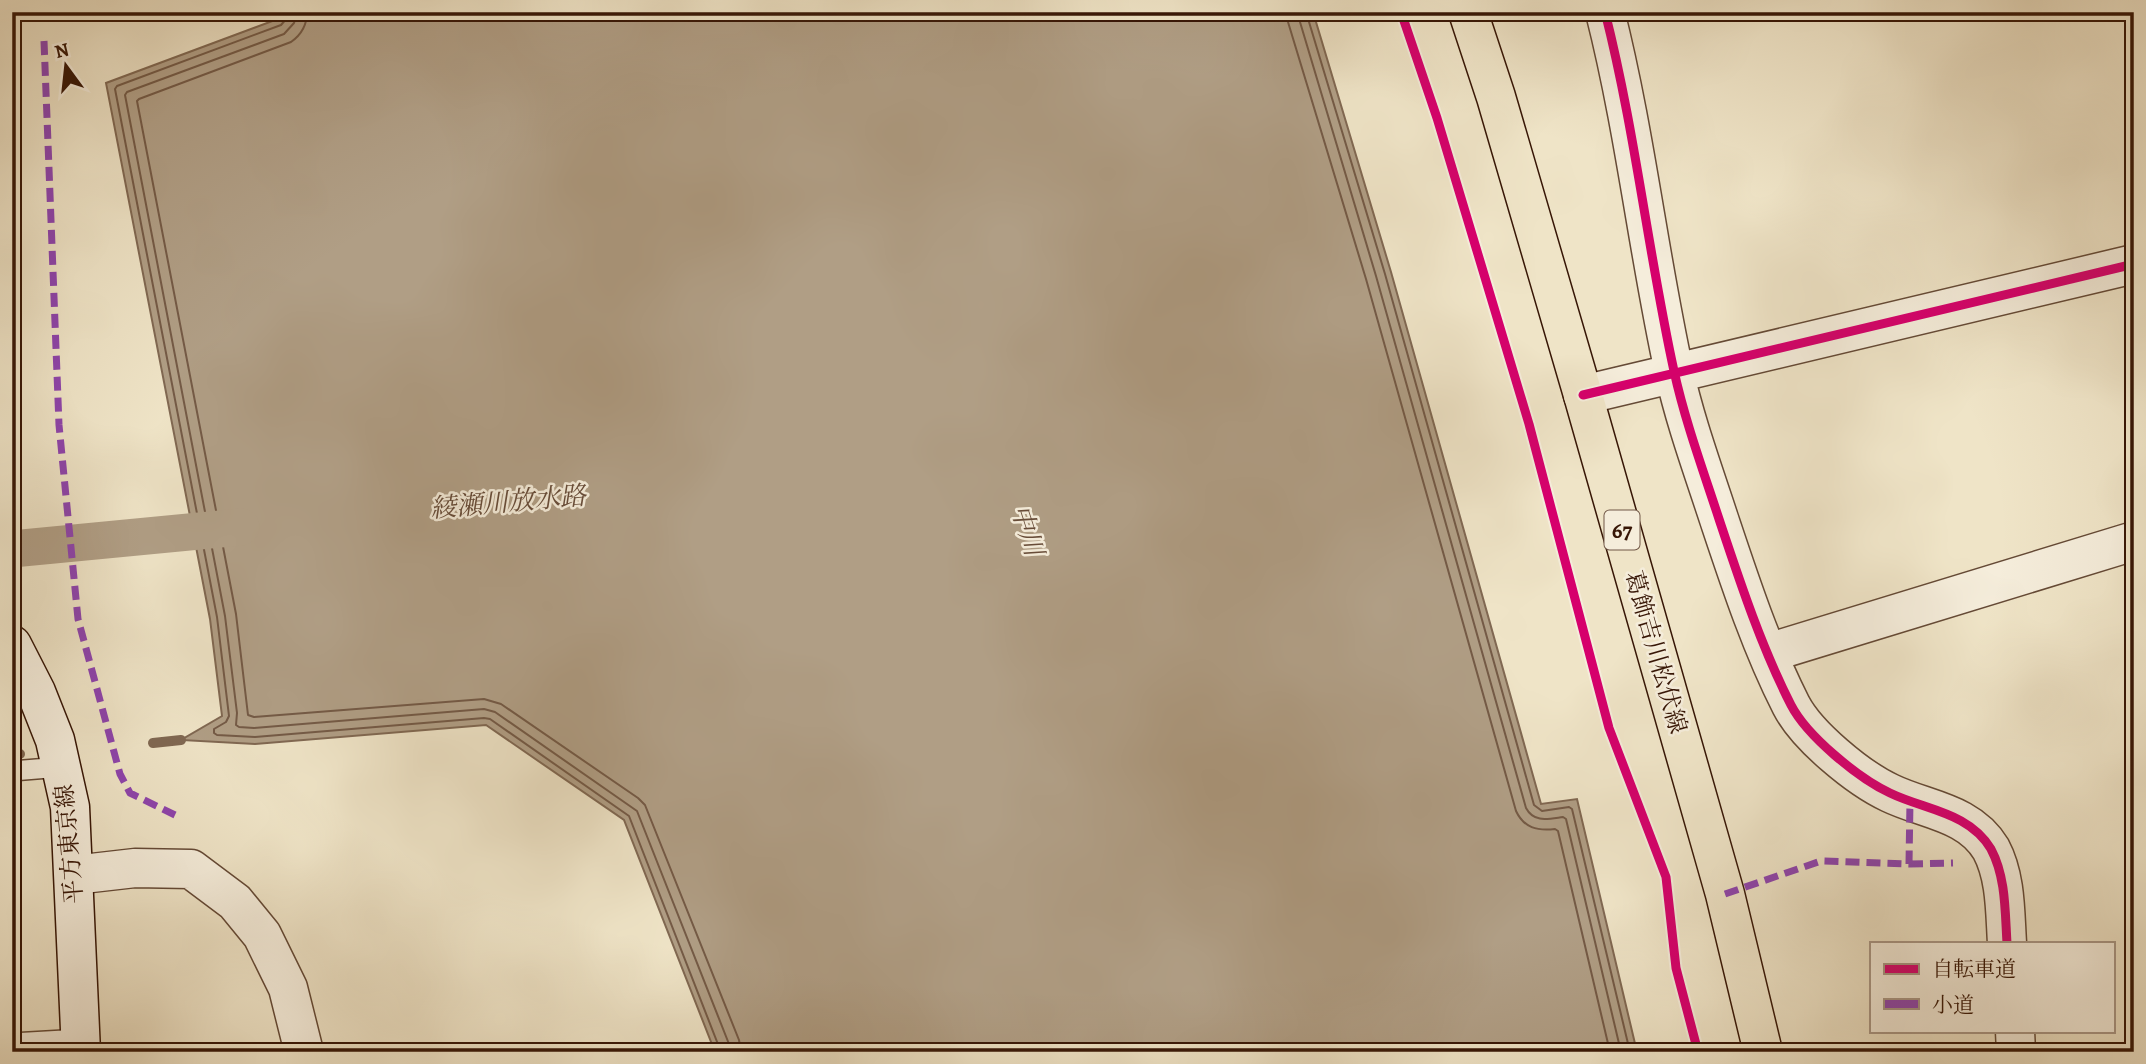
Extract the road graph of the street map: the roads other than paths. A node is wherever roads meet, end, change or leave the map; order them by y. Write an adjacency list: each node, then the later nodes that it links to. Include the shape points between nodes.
1 (1468, 12): 5 (main road, 葛飾吉川松伏線 / 67)
2 (1605, 12): 4 (street)
3 (2134, 264): 4 (street)
4 (1675, 373): 5 (street); 8 (street, via 1691,436)
5 (1583, 394): 18 (main road, 葛飾吉川松伏線 / 67, via 1725,894)
6 (2134, 541): 8 (street)
7 (12, 645): 9 (street, 平方東京線)
8 (1768, 653): 13 (street, via 1792,707 1820,742 1860,776 1891,794 1951,815 1976,830 1991,849 2002,878)
9 (24, 693): 10 (street, 平方東京線, via 55,740)
10 (61, 767): 11 (lane); 12 (street, 平方東京線, via 70,807)
11 (12, 772)
12 (74, 875): 16 (street, 平方東京線); 17 (street, via 135,868 191,869 235,902 262,935 288,988)
13 (2007, 942)
14 (2015, 1032): 19 (street)
15 (12, 1043): 16 (lane)
16 (81, 1045)
17 (304, 1052)
18 (1763, 1052)
19 (2016, 1052)

